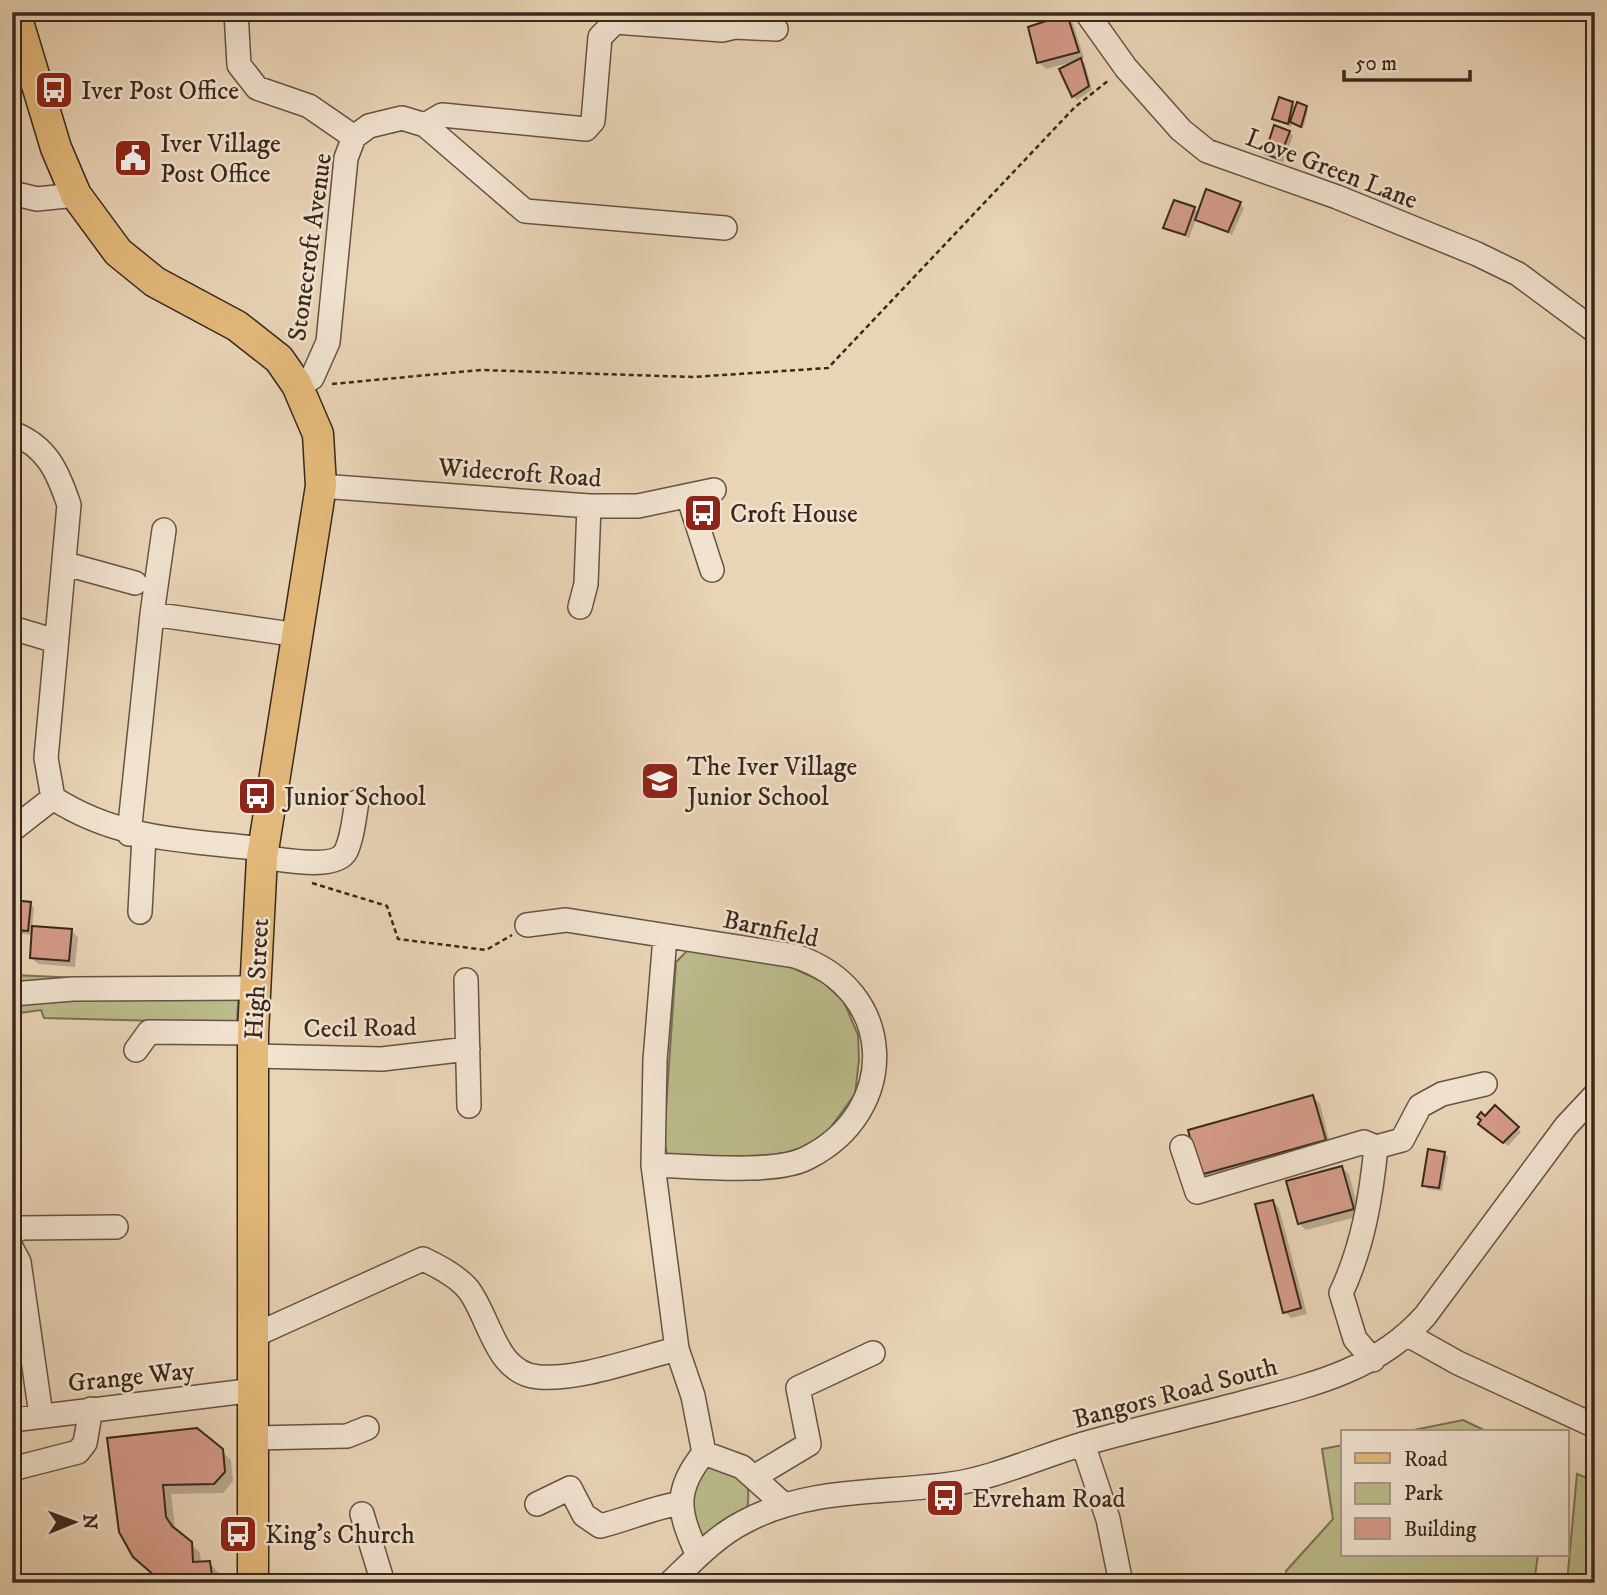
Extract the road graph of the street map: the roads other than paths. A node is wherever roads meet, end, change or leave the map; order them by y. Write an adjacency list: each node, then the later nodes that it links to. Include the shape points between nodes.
1 (15, 12): 8 (main road, High Street, via 56,148)
2 (236, 12): 6 (street, via 239,65 257,88 309,106)
3 (1086, 12): 10 (street, Love Green Lane, via 1126,68 1181,130 1207,150 1477,254 1518,274)
4 (776, 29): 5 (street, via 615,22 600,37 593,121 586,129 442,115)
5 (425, 125): 6 (street, Stonecroft Avenue, via 402,118 369,126); 9 (street, via 524,211)
6 (354, 137): 11 (street, Stonecroft Avenue, via 346,158 328,342 312,378)
7 (12, 193): 8 (street, via 37,199)
8 (76, 195): 11 (main road, High Street, via 118,252 155,282 237,326 279,359)
9 (725, 228)
10 (1595, 331)
11 (297, 385): 13 (main road, High Street, via 318,435)
12 (12, 433): 18 (street, via 41,449 57,469 69,505)
13 (321, 486): 16 (street, Widecroft Road); 24 (main road, High Street)
14 (714, 490): 15 (street, Widecroft Road)
15 (688, 496): 16 (street, Widecroft Road, via 638,506); 19 (street)
16 (589, 506): 21 (street, via 586,584)
17 (164, 530): 22 (street)
18 (66, 564): 20 (street); 25 (street)
19 (712, 570)
20 (135, 583)
21 (580, 607)
22 (152, 614): 24 (street); 29 (street)
23 (12, 628): 25 (street)
24 (298, 635): 30 (main road, High Street)
25 (56, 641): 26 (street, via 46,758)
26 (53, 798): 28 (street); 29 (street, via 81,816)
27 (357, 802): 30 (street, via 341,858 305,862)
28 (12, 830)
29 (136, 835): 30 (street); 31 (street)
30 (262, 853): 35 (main road, High Street)
31 (141, 912)
32 (527, 925): 33 (street, Barnfield, via 566,920)
33 (665, 937): 45 (street); 45 (street, Barnfield, via 795,956 827,969 862,1005 875,1047 875,1077 868,1098 845,1132 805,1160 746,1167)
34 (466, 980): 38 (street)
35 (256, 988): 36 (street); 37 (main road, High Street)
36 (12, 994)
37 (253, 1044): 38 (street, Cecil Road, via 382,1059); 39 (street, Cecil Road, via 149,1032); 49 (main road, High Street)
38 (468, 1049): 42 (street)
39 (136, 1050)
40 (1485, 1084): 44 (street, via 1442,1094 1420,1107 1402,1140)
41 (1595, 1095): 50 (street, Bangors Road South, via 1566,1126)
42 (469, 1106)
43 (1182, 1147): 44 (street, via 1197,1192 1364,1142)
44 (1376, 1147): 53 (street, via 1371,1199 1355,1263 1341,1293 1355,1339)
45 (653, 1165): 51 (street)
46 (116, 1227): 47 (street, via 21,1228)
47 (12, 1233)
48 (12, 1250): 56 (street, via 19,1262)
49 (255, 1335): 51 (street, via 423,1259 468,1289 502,1353 526,1375 586,1372); 54 (main road, High Street)
50 (1408, 1335): 53 (street, Bangors Road South); 58 (street)
51 (677, 1349): 62 (street, via 693,1396)
52 (873, 1353): 64 (street, via 798,1388 809,1444)
53 (1373, 1360): 61 (street, Bangors Road South, via 1330,1380)
54 (256, 1391): 55 (street, Grange Way); 60 (main road, High Street)
55 (91, 1409): 56 (street, Grange Way); 63 (street, via 85,1443 78,1452)
56 (41, 1415): 57 (street, Grange Way)
57 (12, 1420)
58 (1595, 1426)
59 (367, 1428): 60 (street, via 347,1436)
60 (254, 1438): 70 (main road, High Street)
61 (1083, 1444): 67 (street, Bangors Road South, via 953,1484 855,1492); 73 (street, via 1108,1519)
62 (704, 1453): 64 (street, via 742,1467); 65 (street, via 691,1469)
63 (12, 1469)
64 (754, 1478): 67 (street)
65 (681, 1503): 66 (street, via 646,1509 627,1520 600,1526 584,1515 570,1488); 69 (street, via 681,1519)
66 (537, 1504)
67 (783, 1504): 69 (street, Bangors Road South, via 741,1523)
68 (362, 1514): 71 (street)
69 (698, 1556): 72 (street, Bangors Road South)
70 (253, 1583)
71 (383, 1583)
72 (670, 1583)
73 (1121, 1583)

